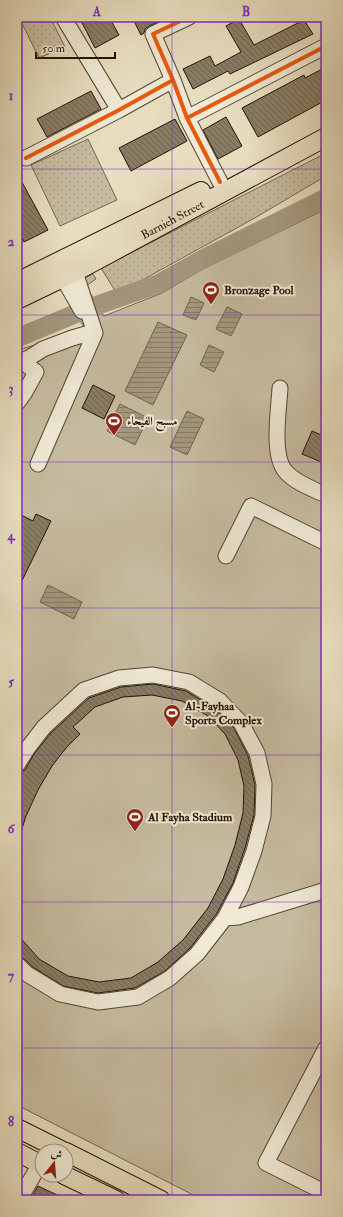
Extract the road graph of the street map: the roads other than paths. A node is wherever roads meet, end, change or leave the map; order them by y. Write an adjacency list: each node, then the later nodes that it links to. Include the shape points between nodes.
1 (64, 17): 5 (street)
2 (189, 17): 4 (street, via 152,34)
3 (326, 46): 6 (street)
4 (173, 80): 5 (street); 6 (street)
5 (119, 110): 9 (street)
6 (187, 118): 10 (street)
7 (326, 125): 10 (main road, Barnieh Street)
8 (326, 137): 11 (main road, Barnieh Street)
9 (26, 158)
10 (220, 182): 12 (main road, Barnieh Street)
11 (69, 275): 13 (main road, Barnieh Street); 14 (street, via 81,310)
12 (17, 282)
13 (17, 300)
14 (93, 327): 15 (street, via 86,334 43,348); 18 (street)
15 (20, 362): 17 (street, via 36,372)
16 (280, 388): 19 (street, via 277,437 279,458 286,472 299,482)
17 (17, 403)
18 (38, 464)
19 (326, 495)
20 (326, 543): 21 (street, via 251,506)
21 (226, 556)
22 (17, 765): 24 (street, via 44,727 84,690 119,678 153,675 189,682 220,701 241,723 257,753 264,784 263,816 254,851 241,887)
23 (326, 890): 24 (street, via 238,917)
24 (224, 918): 25 (street, via 197,954 170,978 138,997 98,1002 60,994 27,974)
25 (17, 964)
26 (326, 1048): 34 (street, via 266,1163)
27 (17, 1128): 28 (main road)
28 (47, 1143)
29 (17, 1152): 31 (main road)
30 (74, 1156): 37 (main road)
31 (34, 1160)
32 (34, 1175): 35 (street)
33 (74, 1180): 36 (main road)
34 (326, 1193)
35 (19, 1200)
36 (115, 1200)
37 (161, 1200)

